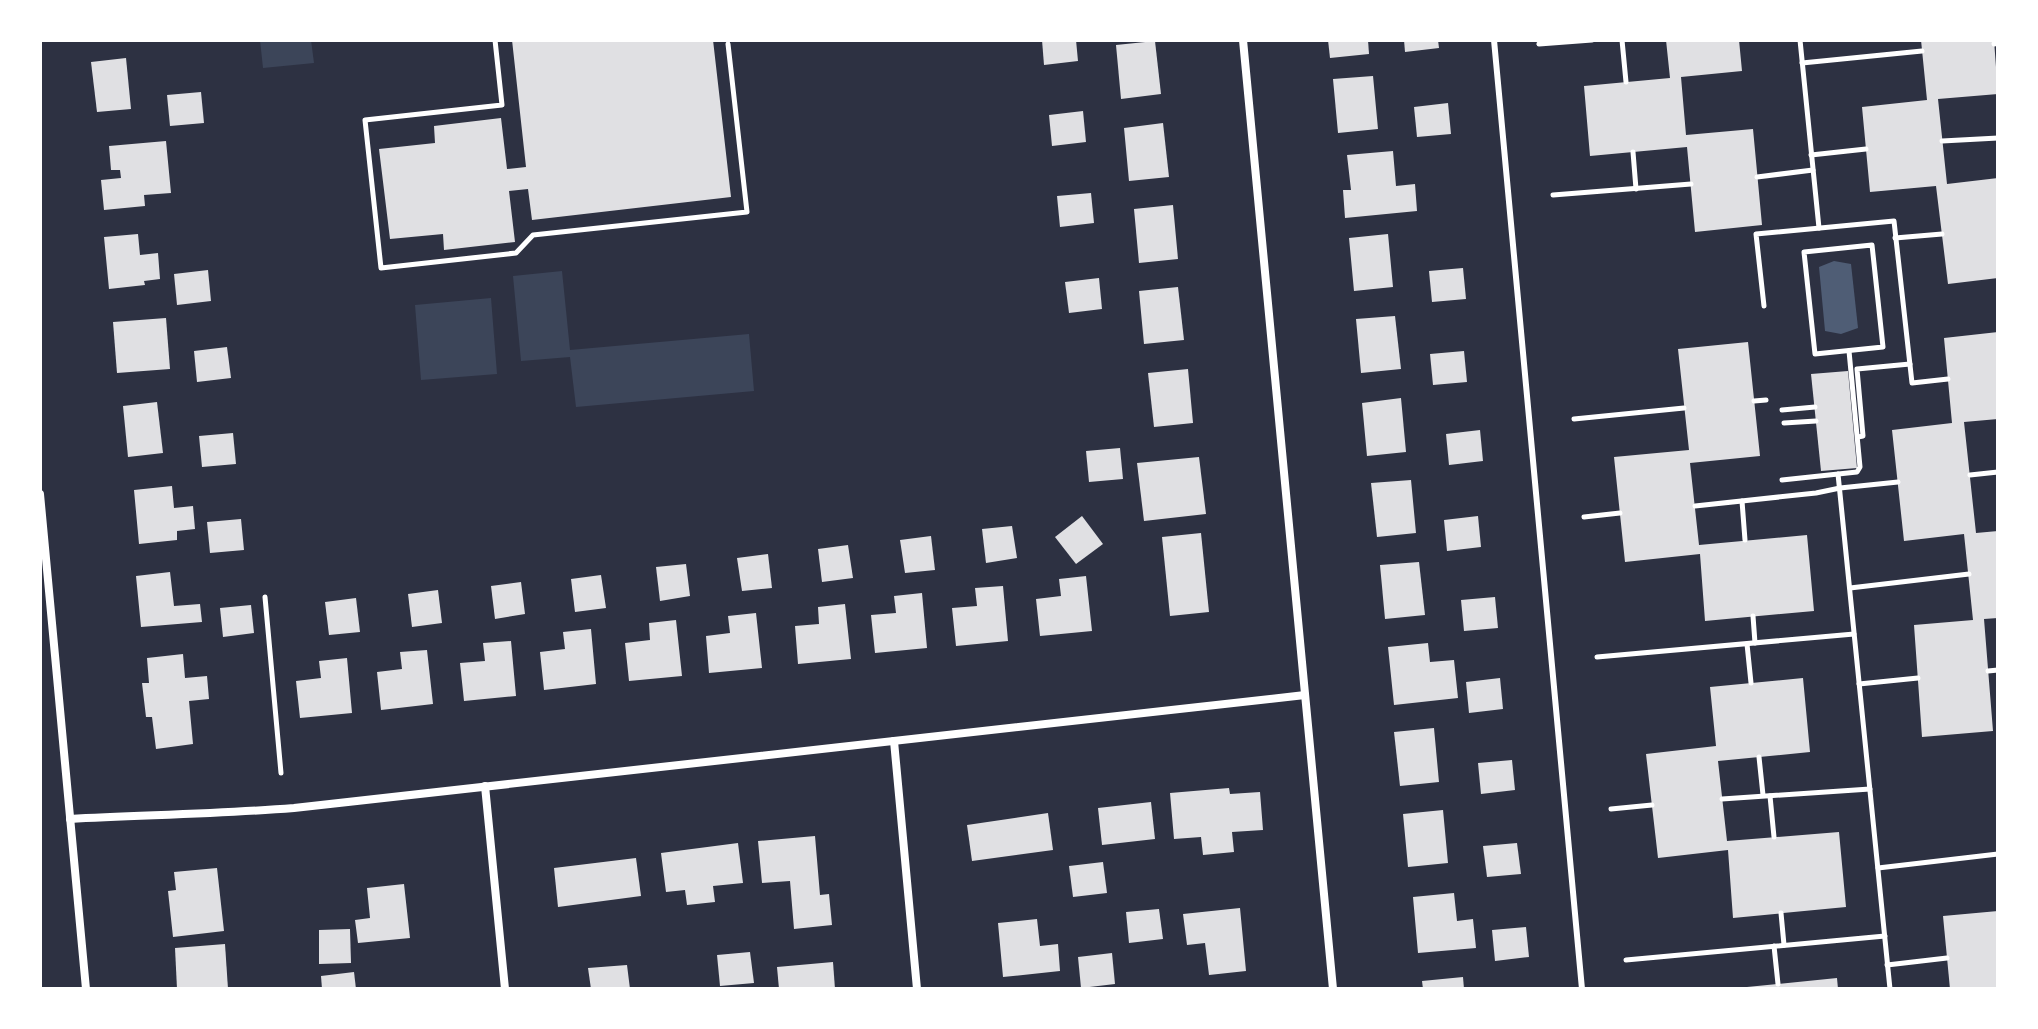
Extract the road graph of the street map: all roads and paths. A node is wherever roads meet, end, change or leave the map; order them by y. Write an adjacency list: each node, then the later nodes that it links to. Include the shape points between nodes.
1 (495, 40): 7 (path, via 502,105 365,120 381,268 516,253 533,235 747,212)
2 (1243, 40): 61 (street)
3 (1494, 40): 87 (lane)
4 (1592, 40): 8 (path)
5 (1622, 40): 11 (path)
6 (1800, 40): 10 (path)
7 (728, 44)
8 (1539, 44)
9 (1922, 51): 10 (path)
10 (1802, 63): 16 (path)
11 (1626, 82)
12 (1998, 138): 13 (path)
13 (1942, 141)
14 (1866, 149): 16 (path)
15 (1633, 152): 20 (path)
16 (1811, 155): 17 (path)
17 (1813, 170): 18 (path); 22 (path)
18 (1757, 177)
19 (1691, 184): 20 (path)
20 (1636, 189): 21 (path)
21 (1553, 195)
22 (1819, 228): 24 (path, via 1894,221); 25 (path, via 1756,234)
23 (1942, 234): 24 (path)
24 (1895, 238): 27 (path)
25 (1764, 306)
26 (1849, 351): 26 (path, via 1883,347 1872,245 1804,252 1815,354); 35 (path)
27 (1910, 364): 28 (path, via 1912,383); 35 (path, via 1857,369 1863,436)
28 (1948, 379)
29 (1766, 400): 30 (path)
30 (1754, 401)
31 (1684, 408): 33 (path)
32 (1782, 410): 34 (path, via 1814,407 1815,421)
33 (1574, 419)
34 (1784, 423)
35 (1858, 437): 37 (path, via 1860,467)
36 (1998, 472): 38 (path)
37 (1838, 474): 39 (path); 41 (path)
38 (1970, 475)
39 (1782, 480)
40 (1898, 482): 41 (path)
41 (1840, 488): 43 (path); 49 (path)
42 (40, 494): 71 (street)
43 (1742, 501): 44 (path); 47 (path)
44 (1695, 506)
45 (1620, 513): 46 (path)
46 (1584, 517)
47 (1745, 540)
48 (1969, 574): 49 (path)
49 (1850, 588): 52 (path)
50 (265, 597): 64 (path)
51 (1753, 616): 53 (path)
52 (1854, 634): 53 (path); 60 (path)
53 (1755, 643): 54 (path)
54 (1747, 644): 55 (path); 59 (path)
55 (1597, 657)
56 (1998, 670): 57 (path)
57 (1988, 671)
58 (1918, 678): 60 (path)
59 (1751, 683)
60 (1859, 684): 66 (path)
61 (1305, 695): 62 (street); 86 (street)
62 (894, 741): 65 (street); 85 (street)
63 (1759, 757): 67 (path)
64 (281, 773)
65 (485, 786): 71 (street, via 253,812); 84 (street)
66 (1870, 789): 67 (path); 74 (path)
67 (1766, 796): 68 (path); 72 (path)
68 (1722, 799)
69 (1652, 805): 70 (path)
70 (1611, 809)
71 (70, 819): 83 (street)
72 (1774, 837)
73 (1998, 854): 74 (path)
74 (1878, 868): 76 (path)
75 (1781, 913): 77 (path)
76 (1885, 936): 77 (path); 81 (path)
77 (1784, 945): 78 (path)
78 (1774, 946): 80 (path); 82 (path)
79 (1947, 958): 81 (path)
80 (1626, 960)
81 (1887, 965): 88 (path)
82 (1778, 984)
83 (86, 989)
84 (505, 989)
85 (917, 989)
86 (1333, 989)
87 (1582, 989)
88 (1890, 989)

